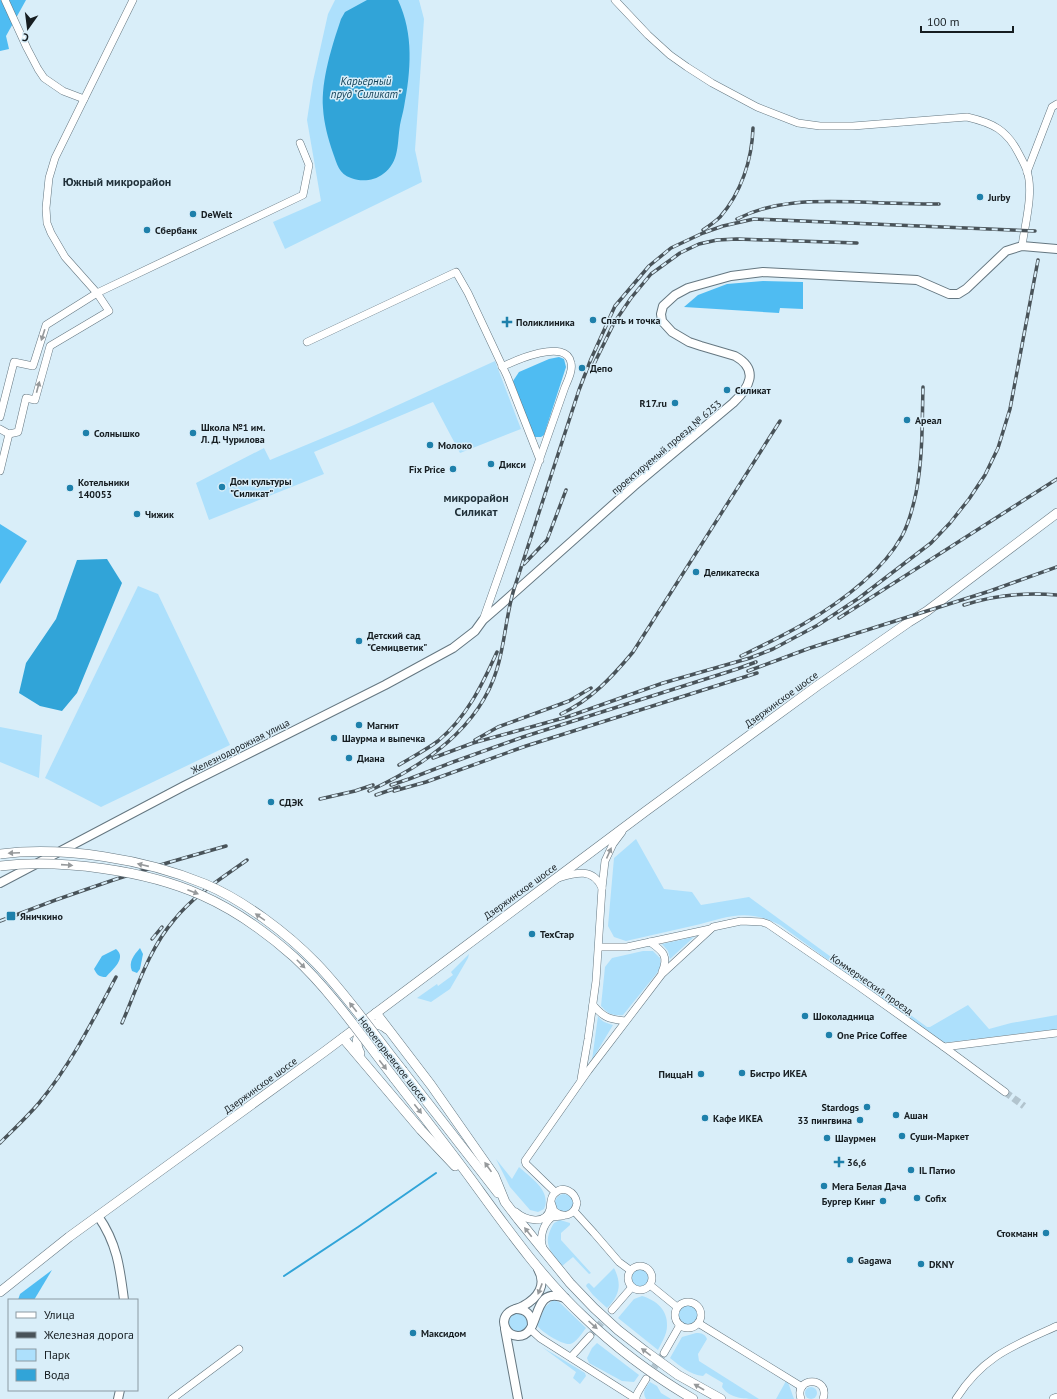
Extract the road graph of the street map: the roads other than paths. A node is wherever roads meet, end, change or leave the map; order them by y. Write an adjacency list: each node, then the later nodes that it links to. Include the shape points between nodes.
1 (5, 0): 4 (street, via 44,78 63,91)
2 (133, 0): 4 (street)
3 (615, 0): 7 (street, via 648,35 687,68 782,118 820,126 853,126 967,117 986,121 999,128 1013,142)
4 (84, 99): 10 (street, via 50,170 47,223 65,257)
5 (1057, 104): 7 (street, via 1052,107)
6 (300, 143): 10 (street, via 310,165 303,195)
7 (1027, 172): 8 (street, via 1029,190)
8 (1022, 246): 9 (street, проектируемый проезд № 6253); 19 (street, проектируемый проезд № 6253, via 1006,251 958,294 949,294 917,280 763,272 723,278 688,288 675,295 661,310 664,325 689,342 741,360 748,366 750,374 747,388 733,403 634,486)
9 (1057, 249)
10 (97, 293): 13 (street, one-way to 13, via 46,325 33,366 14,362); 15 (street, one-way to 10, via 18,432 26,398 35,400 50,346 109,311)
11 (307, 342): 12 (street, via 456,272)
12 (502, 366): 16 (street); 16 (street, via 540,352 565,354 572,362)
13 (0, 417)
14 (0, 429): 15 (street)
15 (9, 434): 17 (street)
16 (540, 460): 19 (street)
17 (0, 471)
18 (1057, 513): 20 (main road, Дзержинское шоссе, via 927,611 817,686)
19 (483, 620): 24 (street, Железнодорожная улица, via 475,631 447,652)
20 (628, 824): 23 (main road, Дзержинское шоссе); 25 (street, one-way to 20, via 606,861 616,839)
21 (0, 854): 42 (main road, Новоегорьевское шоссе, one-way to 21, bridge, via 316,962 241,903 206,884 155,867 67,852)
22 (0, 866): 44 (main road, Новоегорьевское шоссе, one-way to 44, bridge, via 66,864 164,882 219,904 257,929 294,958 332,999)
23 (556, 879): 25 (street, via 585,873 595,877); 31 (main road, Дзержинское шоссе)
24 (0, 883)
25 (602, 888): 28 (street)
26 (710, 928): 27 (street); 29 (street, Коммерческий проезд); 36 (street, Коммерческий проезд, via 741,921 768,924)
27 (650, 942): 28 (street, via 627,947); 29 (street, via 665,956)
28 (599, 947): 30 (street)
29 (662, 974): 32 (street, Коммерческий проезд)
30 (593, 1005): 32 (street, via 607,1017); 38 (street)
31 (376, 1013): 34 (main road, Дзержинское шоссе); 35 (main road)
32 (626, 1021): 38 (street, Коммерческий проезд)
33 (1057, 1033): 36 (street)
34 (344, 1038): 37 (main road); 45 (main road, Дзержинское шоссе)
35 (398, 1041): 37 (main road, via 382,1026 366,1027 356,1042); 42 (main road, one-way to 35, via 494,1175 440,1096)
36 (944, 1047): 39 (street, Коммерческий проезд)
37 (365, 1063): 44 (main road)
38 (580, 1082): 40 (street, Коммерческий проезд, via 525,1161)
39 (1005, 1092)
40 (555, 1192): 41 (street); 43 (street, via 566,1189 574,1194 578,1202)
41 (551, 1202): 42 (street, via 547,1215 534,1220 523,1217); 46 (street, via 554,1211)
42 (507, 1204): 47 (main road, Новоегорьевское шоссе, one-way to 42)
43 (574, 1212): 46 (street); 49 (street, via 618,1262)
44 (497, 1215): 48 (main road, Новоегорьевское шоссе)
45 (98, 1216): 52 (main road, Дзержинское шоссе); 54 (street, via 107,1229 117,1256)
46 (562, 1216): 47 (street, via 552,1217 543,1230 541,1242)
47 (548, 1258): 81 (main road, Новоегорьевское шоссе, one-way to 47, via 678,1375 618,1330)
48 (533, 1260): 53 (main road, Новоегорьевское шоссе); 56 (street, one-way to 56, via 541,1274 540,1291 532,1300)
49 (630, 1270): 50 (street, via 638,1265 650,1269 653,1277); 51 (street, via 628,1279)
50 (650, 1285): 51 (street, via 642,1290); 55 (street)
51 (632, 1287): 57 (street)
52 (0, 1292)
53 (565, 1298): 62 (street, via 555,1295 546,1298); 73 (main road, Новоегорьевское шоссе, one-way to 73, via 611,1341)
54 (124, 1299)
55 (677, 1307): 58 (street, via 686,1302 696,1304 701,1313); 60 (street, via 675,1317)
56 (516, 1309): 59 (street, via 507,1314); 62 (street, via 522,1309 530,1316)
57 (612, 1310)
58 (698, 1323): 60 (street, via 690,1328); 72 (street)
59 (505, 1325): 65 (street, via 511,1334); 69 (street)
60 (680, 1325): 68 (street)
61 (1057, 1326): 63 (street)
62 (531, 1328): 65 (street); 70 (street, via 540,1338)
63 (1047, 1330): 64 (street); 82 (street, via 991,1359 974,1375)
64 (1057, 1331)
65 (522, 1336): 69 (street, via 514,1345)
66 (590, 1336): 70 (street)
67 (239, 1349): 77 (street)
68 (664, 1353)
69 (510, 1356): 78 (street)
70 (571, 1358): 79 (street)
71 (646, 1379): 79 (street)
72 (802, 1386): 74 (street); 75 (street, via 809,1382 818,1383)
73 (685, 1396): 80 (main road, Новоегорьевское шоссе)
74 (800, 1398)
75 (826, 1398)
76 (1057, 1398): 83 (main road)
77 (172, 1399)
78 (518, 1399)
79 (636, 1399)
80 (693, 1399)
81 (721, 1399)
82 (956, 1399)
83 (1054, 1399)

